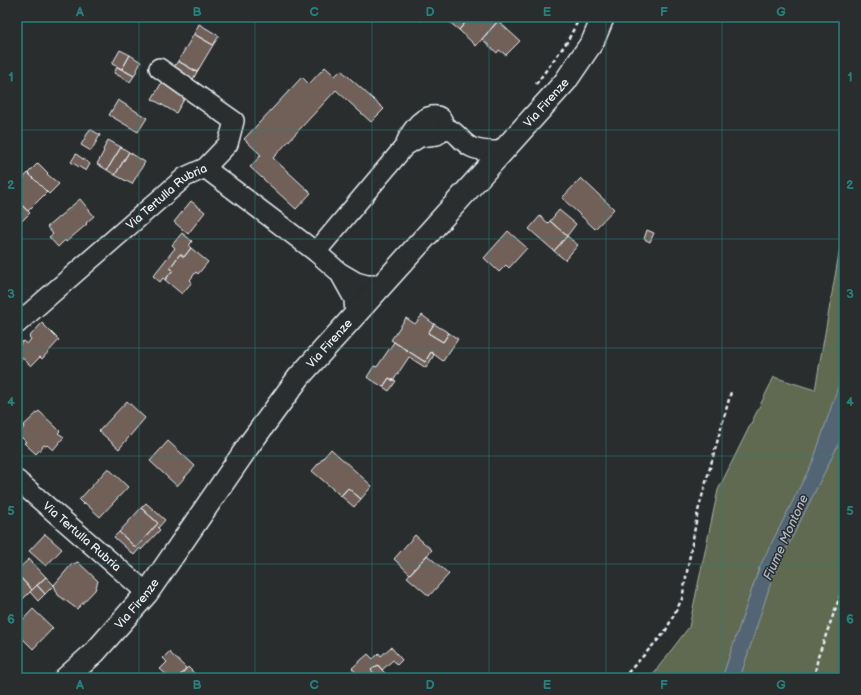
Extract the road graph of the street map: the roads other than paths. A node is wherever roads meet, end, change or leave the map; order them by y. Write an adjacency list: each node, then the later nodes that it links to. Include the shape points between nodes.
1 (603, 17): 3 (main road, Via Firenze, via 593,41 565,82)
2 (158, 68): 4 (street, Via Tertulla Rubria, via 234,121 228,144)
3 (504, 151): 5 (street, via 470,147 452,129 442,128 437,135 420,137 405,146); 7 (main road, Via Firenze)
4 (204, 168): 5 (street); 9 (street, Via Tertulla Rubria, via 185,177)
5 (316, 252): 6 (street)
6 (339, 272): 7 (street, via 356,282); 8 (street, via 354,299)
7 (382, 285): 8 (main road, Via Firenze)
8 (355, 316): 11 (main road, Via Firenze, via 295,384 249,445)
9 (17, 324)
10 (17, 480): 11 (street, Via Tertulla Rubria)
11 (147, 593): 12 (main road, Via Firenze, via 96,652)
12 (66, 678)

